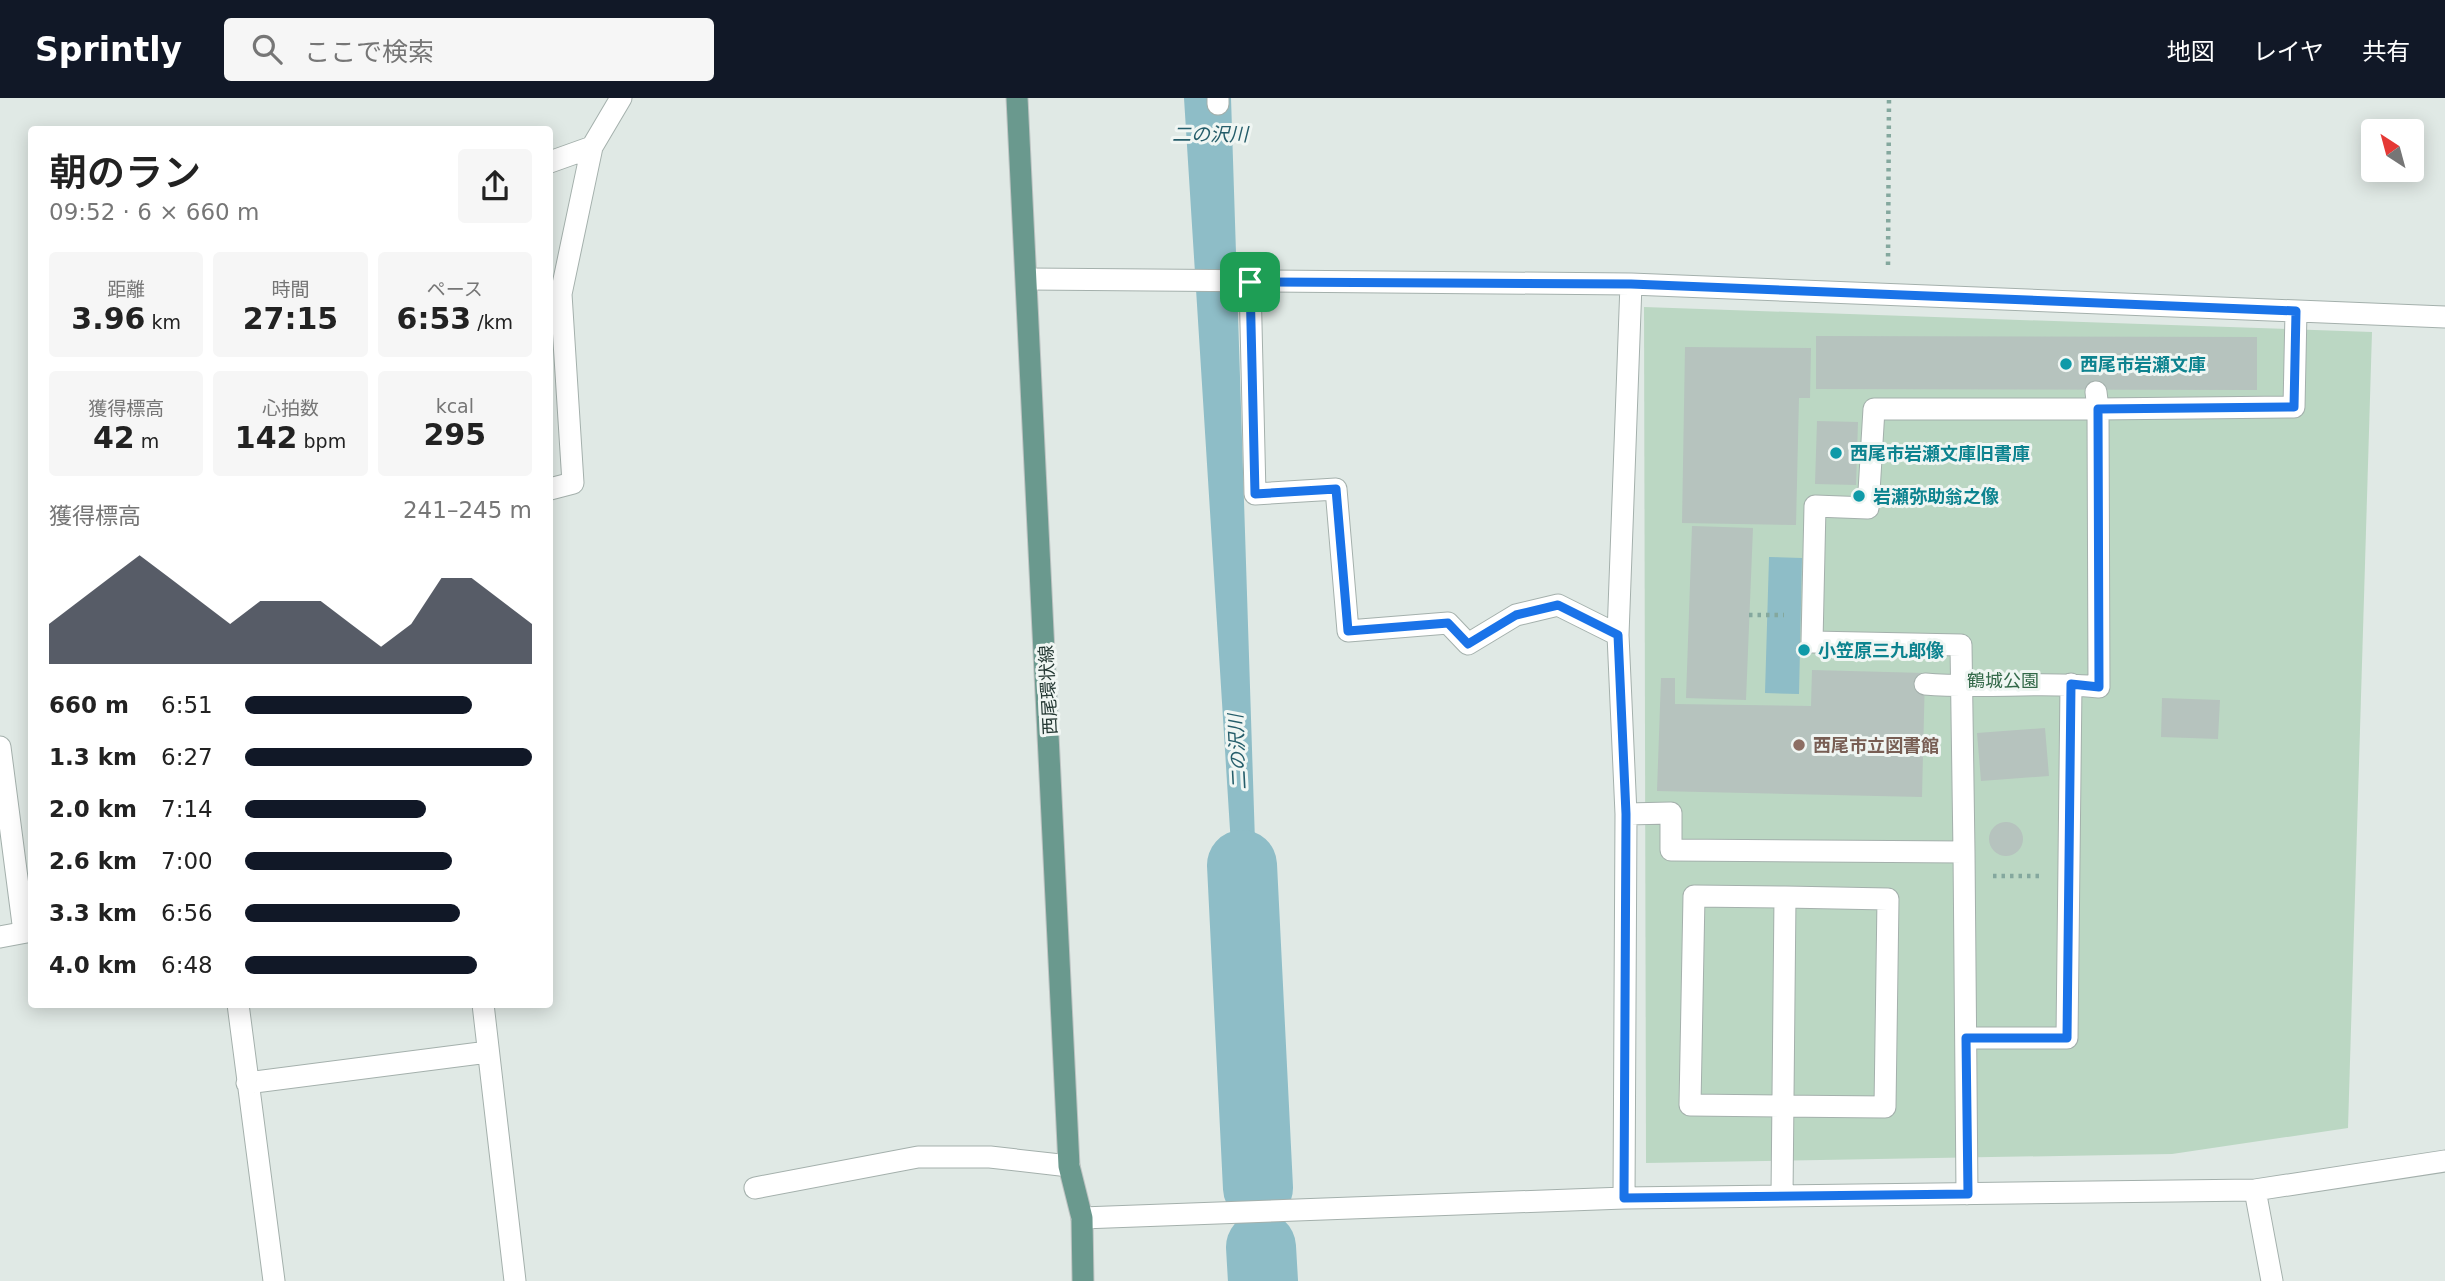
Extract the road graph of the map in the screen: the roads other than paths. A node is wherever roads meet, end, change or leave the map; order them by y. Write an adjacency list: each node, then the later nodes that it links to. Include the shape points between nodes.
1 (621, 98): 3 (street)
2 (1017, 98): 5 (main road, 西尾環状線)
3 (592, 147): 4 (street); 11 (street, via 561,294 573,483)
4 (553, 161)
5 (1029, 279): 6 (street); 29 (main road, 西尾環状線)
6 (1250, 282): 7 (street); 12 (street, via 1255,494 1336,489 1348,631 1448,623 1468,644 1516,615 1558,605)
7 (1631, 284): 8 (street); 12 (street)
8 (2296, 311): 9 (street); 10 (street, via 2294,407)
9 (2445, 317)
10 (2097, 400): 14 (street, via 2099,687); 15 (street, via 1874,409 1868,508 1815,506 1812,642 1961,645)
11 (553, 488)
12 (1618, 635): 17 (street)
13 (1925, 684): 15 (street)
14 (2071, 684): 15 (street); 24 (street, via 2067,1038)
15 (1961, 687): 18 (street)
16 (0, 747): 20 (street)
17 (1626, 814): 18 (street, via 1671,813 1671,850); 34 (street)
18 (1964, 852): 24 (street)
19 (1785, 897): 27 (street); 27 (street, via 1694,896 1690,1105); 27 (street, via 1888,898 1885,1107)
20 (28, 932): 21 (street)
21 (0, 937)
22 (238, 1008): 26 (street)
23 (483, 1008): 25 (street)
24 (1966, 1038): 32 (street)
25 (488, 1052): 26 (street); 37 (street)
26 (247, 1083): 36 (street)
27 (1783, 1107): 33 (street)
28 (2445, 1161): 31 (street)
29 (1069, 1166): 30 (street, via 990,1157 918,1157); 35 (main road, 西尾環状線)
30 (755, 1188)
31 (2255, 1190): 32 (street); 39 (street)
32 (1968, 1194): 33 (street)
33 (1782, 1196): 34 (street)
34 (1624, 1198): 35 (street)
35 (1082, 1218): 38 (main road, 西尾環状線)
36 (274, 1281)
37 (516, 1281)
38 (1083, 1281)
39 (2272, 1281)

